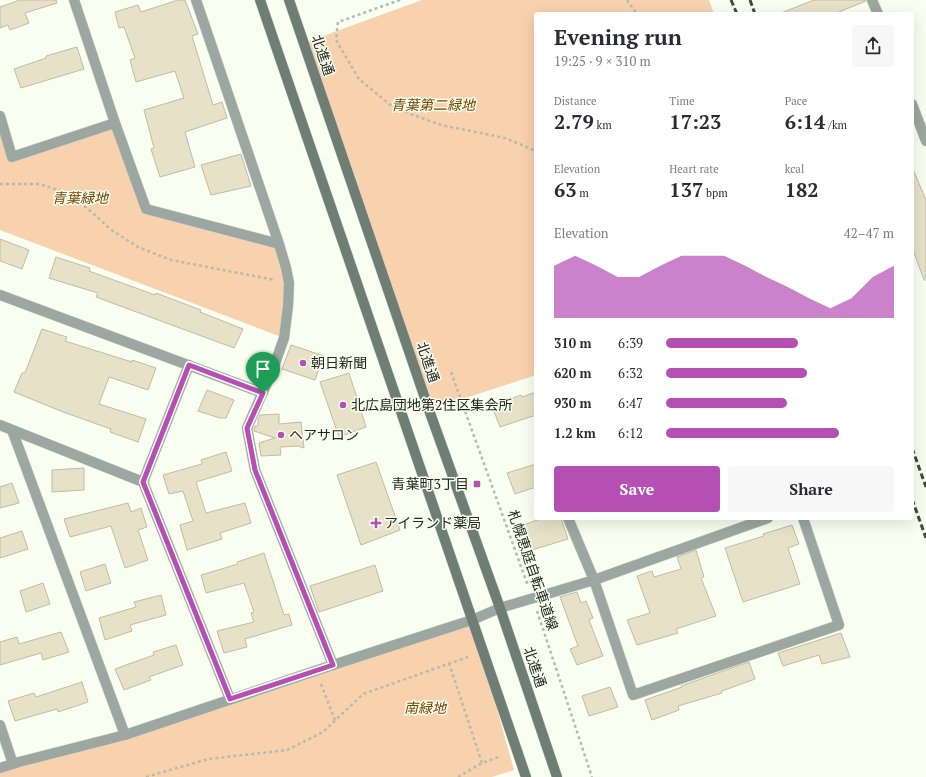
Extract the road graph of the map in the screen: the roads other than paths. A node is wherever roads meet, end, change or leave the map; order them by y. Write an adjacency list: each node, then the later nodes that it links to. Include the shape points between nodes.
1 (74, 0): 10 (street)
2 (196, 0): 12 (street)
3 (260, 0): 24 (street)
4 (289, 0): 23 (street, 北進通, via 429,410)
5 (872, 0): 6 (street)
6 (877, 12)
7 (914, 107): 9 (street)
8 (0, 116): 10 (street, via 12,157)
9 (922, 120): 11 (street)
10 (115, 123): 12 (street, via 146,209)
11 (926, 141)
12 (279, 244): 15 (street, via 289,283 284,338)
13 (0, 295): 14 (street)
14 (189, 365): 15 (street); 18 (street)
15 (263, 393): 25 (street, via 247,428 255,470)
16 (0, 425): 17 (street)
17 (12, 430): 18 (street); 28 (street)
18 (143, 482): 26 (street)
19 (569, 520): 22 (street)
20 (762, 520): 22 (street)
21 (804, 520): 22 (street, via 839,625 633,695)
22 (594, 580): 23 (street)
23 (500, 608): 24 (street); 32 (street, 北進通)
24 (472, 620): 25 (street); 31 (street)
25 (333, 665): 26 (street)
26 (230, 699): 28 (street)
27 (0, 725): 29 (street)
28 (125, 735): 29 (street)
29 (13, 764): 30 (street)
30 (0, 768)
31 (526, 777)
32 (557, 777)

